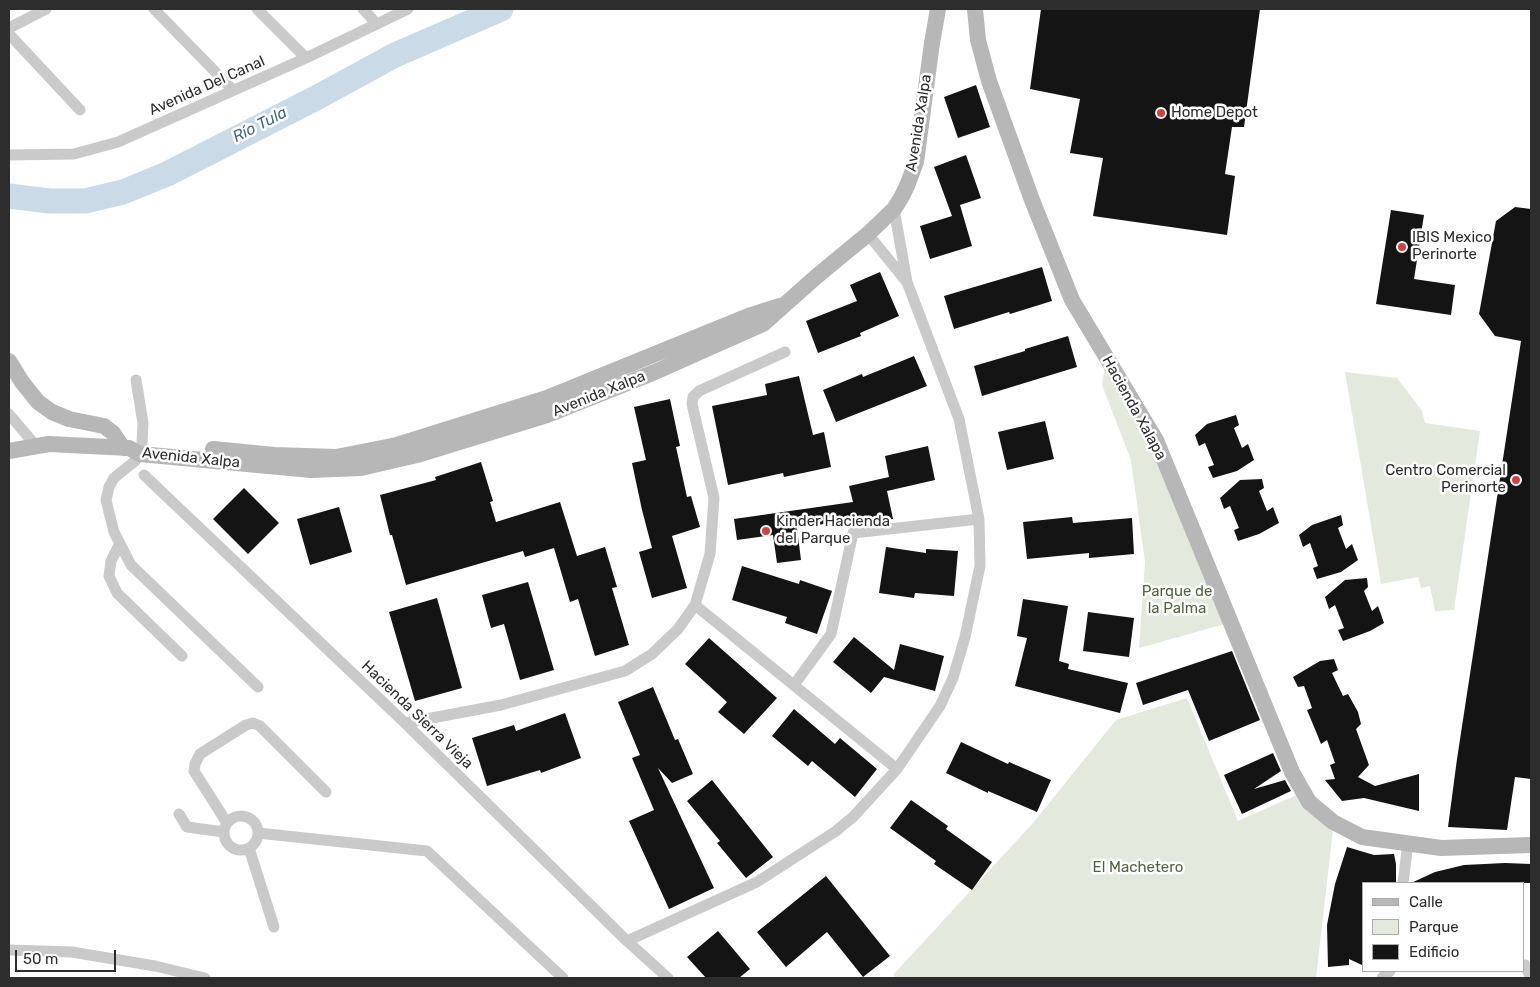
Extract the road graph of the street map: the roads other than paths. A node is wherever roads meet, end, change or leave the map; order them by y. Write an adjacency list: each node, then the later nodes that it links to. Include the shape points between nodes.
1 (46, 9): 8 (street)
2 (154, 9): 13 (street)
3 (257, 9): 12 (street)
4 (363, 9): 9 (street)
5 (408, 9): 9 (street, Avenida Del Canal)
6 (938, 9): 16 (street, Avenida Xalpa, via 916,162)
7 (975, 9): 39 (street, Hacienda Xalapa, via 978,40 989,81 1072,300 1156,440 1292,772 1309,802 1333,822 1362,837)
8 (32, 12): 10 (street)
9 (377, 24): 12 (street, Avenida Del Canal)
10 (9, 28)
11 (9, 34): 14 (street)
12 (306, 58): 13 (street, Avenida Del Canal)
13 (232, 90): 15 (street, Avenida Del Canal, via 118,142 74,154)
14 (80, 110)
15 (9, 155)
16 (894, 209): 17 (street, Avenida Xalpa); 18 (street)
17 (868, 234): 18 (street); 24 (street, Avenida Xalpa, via 763,324 544,408 336,457)
18 (907, 282): 27 (street, via 959,419)
19 (785, 352): 29 (street, via 693,397 714,498 710,554)
20 (9, 361): 24 (street, via 38,402 52,412 104,426)
21 (136, 380): 24 (street, via 143,423)
22 (9, 414): 23 (street)
23 (36, 446): 24 (street, Avenida Xalpa); 25 (street, Avenida Xalpa)
24 (133, 448): 28 (street, via 135,461 114,478 106,500)
25 (9, 451)
26 (144, 475): 33 (street, Hacienda Sierra Vieja)
27 (979, 519): 31 (street, via 853,533 831,634); 34 (street, via 980,566 953,678 940,706)
28 (120, 545): 30 (street, via 111,561 109,576 117,593); 32 (street, via 131,566)
29 (695, 605): 31 (street); 33 (street, via 678,629 659,647 625,671 501,705)
30 (182, 656)
31 (794, 685): 34 (street)
32 (258, 687)
33 (405, 724): 44 (street, Hacienda Sierra Vieja)
34 (897, 769): 44 (street, via 853,817 824,840 757,882)
35 (326, 792): 37 (street, via 260,726 246,725 200,754 195,764 194,771)
36 (178, 814): 37 (street, via 186,827)
37 (225, 828): 38 (street, via 233,817 242,816 250,818); 41 (street, via 226,840 232,847 240,850)
38 (258, 833): 41 (street, via 256,842); 48 (street, via 427,851)
39 (1408, 843): 40 (street, Hacienda Xalapa, via 1441,848); 42 (street)
40 (1531, 845)
41 (249, 848): 43 (street)
42 (1403, 882)
43 (274, 927)
44 (628, 942): 49 (street, Hacienda Sierra Vieja)
45 (9, 950): 47 (street, via 72,952)
46 (1525, 965): 50 (street)
47 (205, 978)
48 (563, 978)
49 (668, 978)
50 (1530, 978)

